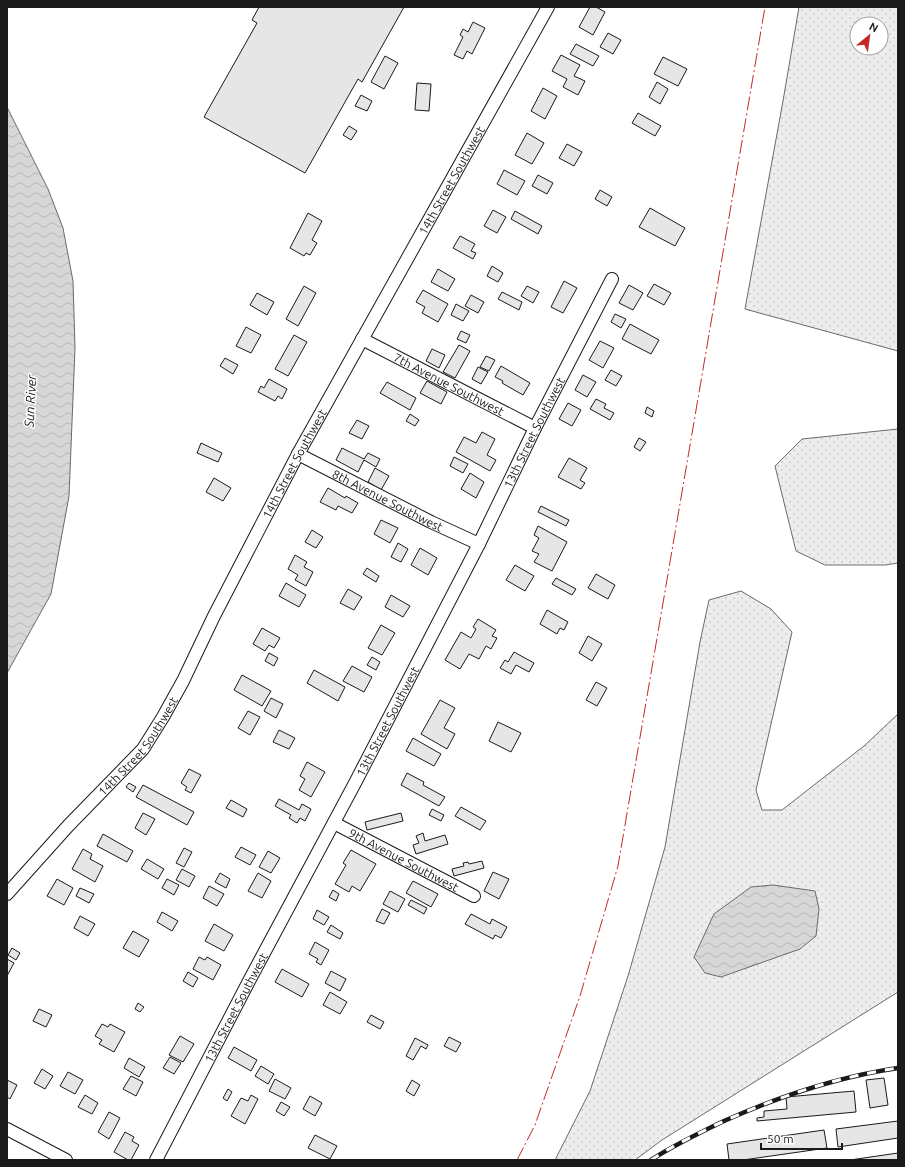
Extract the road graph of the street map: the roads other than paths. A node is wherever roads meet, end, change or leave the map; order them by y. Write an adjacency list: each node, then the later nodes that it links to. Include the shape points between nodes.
1 (548, 7): 3 (street, 14th Street Southwest)
2 (612, 280): 4 (street, 13th Street Southwest)
3 (362, 340): 4 (street, 7th Avenue Southwest); 5 (street, 14th Street Southwest)
4 (535, 428): 6 (street, 13th Street Southwest)
5 (298, 454): 6 (street, 8th Avenue Southwest); 8 (street, 14th Street Southwest, via 183,681 143,749 68,826)
6 (479, 544): 7 (street, 13th Street Southwest)
7 (334, 823): 9 (street, 9th Avenue Southwest); 12 (street, 13th Street Southwest)
8 (7, 894)
9 (474, 896)
10 (7, 1129): 11 (street)
11 (66, 1160)
12 (156, 1160)

